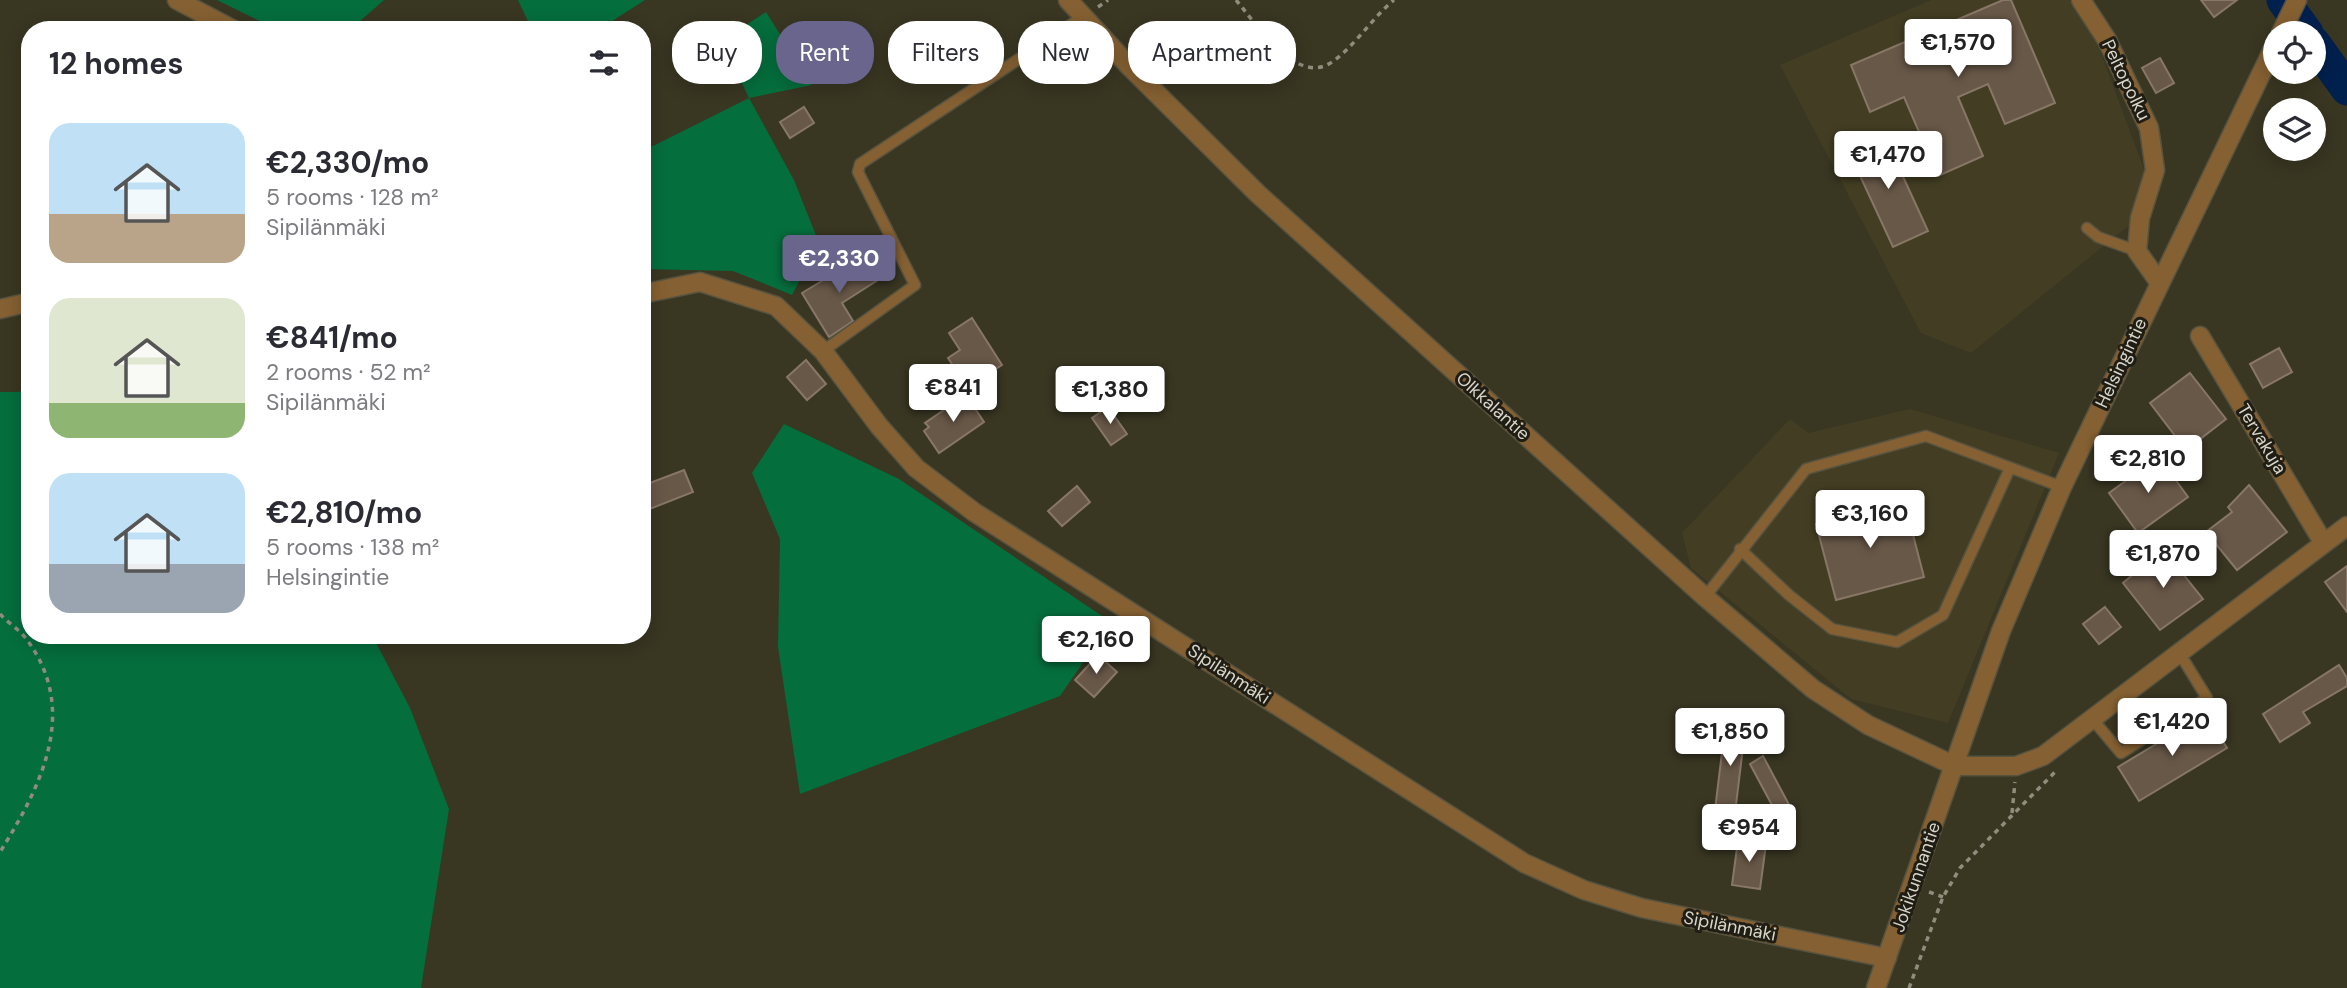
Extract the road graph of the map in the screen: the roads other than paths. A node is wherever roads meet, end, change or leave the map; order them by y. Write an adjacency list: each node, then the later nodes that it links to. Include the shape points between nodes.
1 (177, 0): 6 (street)
2 (1068, 0): 5 (street, Olkkalantie)
3 (2081, 0): 10 (street, Peltopolku, via 2107,40 2149,128 2155,170 2140,218)
4 (2297, 0): 7 (street)
5 (1084, 16): 16 (lane, via 860,164 858,172 915,285); 22 (street, Olkkalantie, via 1258,194)
6 (217, 21)
7 (2287, 21)
8 (2263, 70): 11 (street, Helsingintie)
9 (2087, 228): 10 (lane, via 2098,237)
10 (2137, 251): 11 (street)
11 (2159, 282): 18 (street, Helsingintie)
12 (651, 292): 16 (street, Sipilänmäki, via 700,282 776,306)
13 (21, 304): 14 (street)
14 (0, 309)
15 (2200, 336): 20 (street, Tervakuja)
16 (823, 351): 26 (street, Sipilänmäki, via 916,468 975,512 1524,863 1584,890 1642,908)
17 (2010, 468): 18 (lane); 21 (lane, via 1926,436 1806,469); 21 (lane, via 1943,615 1897,642 1832,629)
18 (2062, 487): 25 (street, Helsingintie, via 2001,631)
19 (2347, 526): 20 (street)
20 (2323, 542): 23 (street)
21 (1740, 549): 22 (lane)
22 (1705, 597): 25 (street, Olkkalantie, via 1813,689 1868,724)
23 (2180, 654): 24 (street); 24 (lane, via 2207,698 2121,753)
24 (2094, 720): 25 (street, via 2043,756 2016,766)
25 (1955, 766): 26 (street, Jokikunnantie)
26 (1887, 958): 27 (street, Jokikunnantie)
27 (1877, 988)

